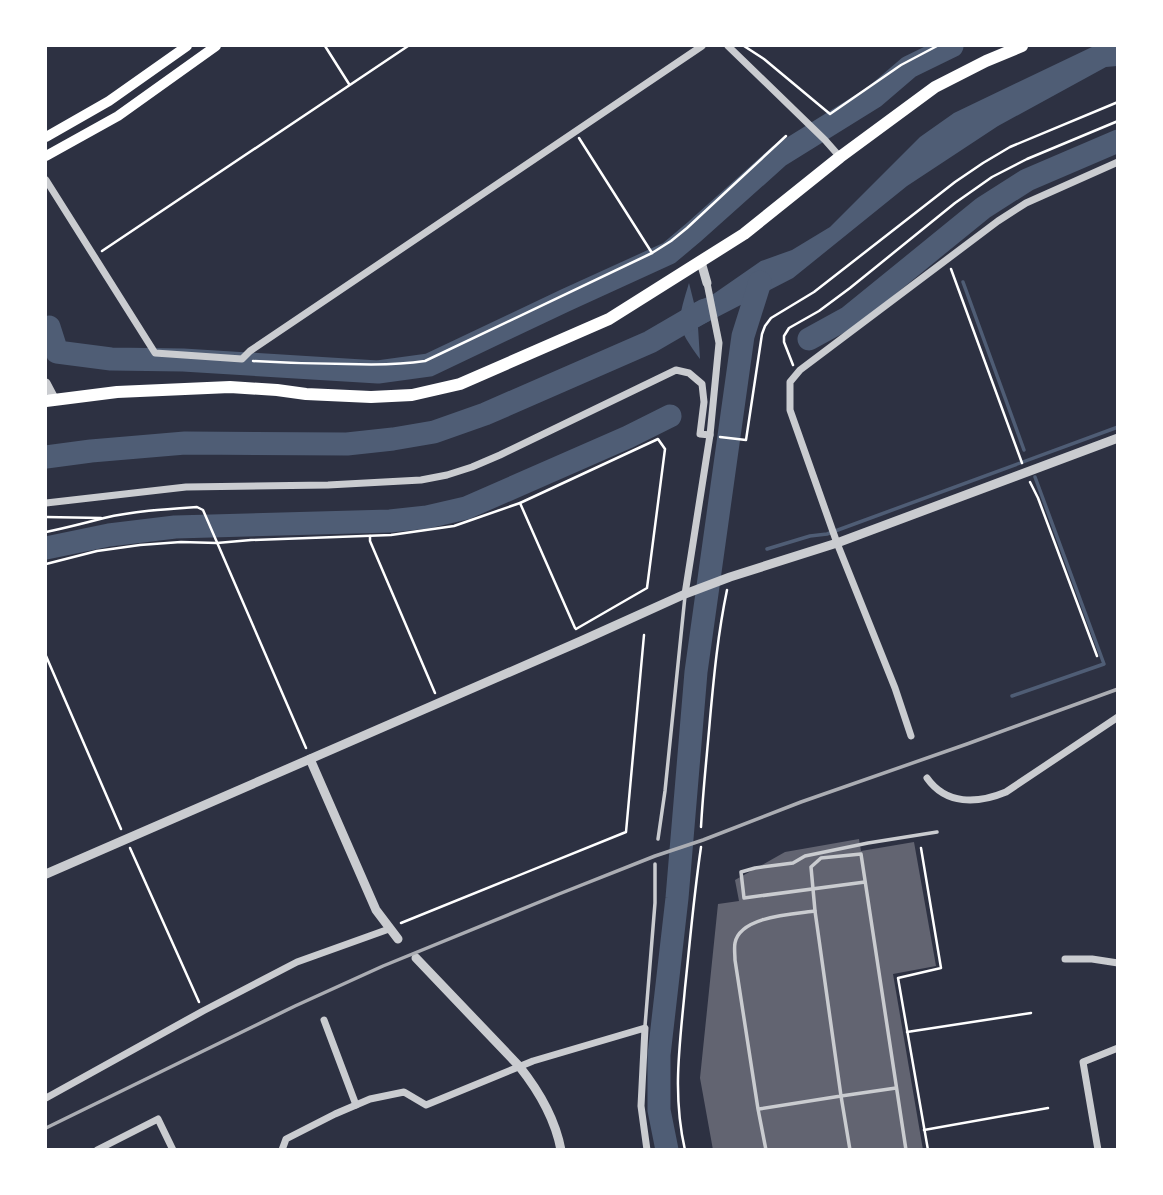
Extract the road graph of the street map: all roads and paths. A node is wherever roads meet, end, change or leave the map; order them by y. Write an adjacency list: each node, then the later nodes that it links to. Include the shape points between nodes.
1 (187, 46): 15 (main road)
2 (216, 46): 16 (main road, via 118,116)
3 (325, 46): 10 (path)
4 (408, 46): 10 (path)
5 (702, 46): 13 (street)
6 (728, 46): 17 (street)
7 (744, 46): 8 (path, via 830,114)
8 (937, 46)
9 (1023, 46): 17 (main road, via 935,87)
10 (349, 84): 21 (path)
11 (1118, 102): 29 (path, via 983,163 814,292 771,318 762,334 746,440)
12 (1118, 121): 26 (path, via 992,177 840,296 789,328 784,342)
13 (575, 133): 20 (path); 25 (street)
14 (786, 136): 20 (path, via 687,228)
15 (46, 137)
16 (46, 156)
17 (839, 157): 23 (main road, via 744,234)
18 (1118, 162): 22 (street, via 1026,204)
19 (46, 180): 21 (street)
20 (652, 253): 25 (path, via 425,360 384,365)
21 (94, 257): 25 (street, via 155,354)
22 (947, 259): 26 (street); 31 (path)
23 (701, 261): 24 (street); 28 (main road, via 609,319 460,384 412,395 371,397 230,387)
24 (707, 283): 29 (street, via 719,343)
25 (242, 359)
26 (797, 374): 39 (street, via 790,382 790,410)
27 (46, 383): 28 (street)
28 (50, 400)
29 (710, 435): 32 (street, via 700,434 702,384 689,373 676,370 447,475 384,483 186,487); 42 (street)
30 (1118, 438): 31 (street)
31 (1026, 472): 39 (street); 44 (path)
32 (46, 503)
33 (520, 503): 33 (path, via 658,439 665,449 647,588 576,629); 37 (path, via 454,526)
34 (46, 517): 35 (path)
35 (104, 518): 36 (path); 38 (path, via 197,507 203,510)
36 (46, 532)
37 (370, 536): 38 (path); 45 (path)
38 (217, 543): 40 (path, via 140,545); 48 (path)
39 (837, 543): 41 (street); 47 (street)
40 (46, 564)
41 (727, 578): 42 (street); 50 (path)
42 (688, 593): 45 (street); 52 (lane)
43 (644, 635): 59 (path, via 626,832)
44 (1097, 656)
45 (439, 703): 48 (street)
46 (1118, 717): 49 (street, via 995,797 958,798 939,791)
47 (911, 736)
48 (310, 759): 56 (street); 59 (street, via 362,880)
49 (927, 778)
50 (701, 827)
51 (937, 832): 57 (lane, via 741,872 744,898)
52 (658, 839)
53 (701, 847): 82 (path, via 677,1072)
54 (921, 848): 67 (path, via 941,968 898,978)
55 (655, 864): 66 (lane)
56 (46, 874)
57 (865, 881): 58 (lane, via 861,853 821,858 811,867); 70 (lane)
58 (815, 911): 71 (lane); 75 (lane, via 761,919 744,928 735,941)
59 (389, 929): 60 (street); 72 (street, via 297,962)
60 (398, 939)
61 (416, 958): 69 (street)
62 (1065, 959): 63 (street)
63 (1118, 963)
64 (1031, 1013): 67 (path)
65 (324, 1020): 73 (street)
66 (645, 1028): 69 (street); 81 (street, via 641,1106)
67 (907, 1032): 76 (path)
68 (1118, 1048): 87 (street, via 1083,1062)
69 (519, 1066): 73 (street, via 426,1105 404,1092); 80 (street, via 549,1112)
70 (897, 1087): 71 (lane); 85 (lane)
71 (841, 1096): 75 (lane); 84 (lane)
72 (46, 1098)
73 (356, 1105): 79 (street, via 286,1139)
74 (1048, 1108): 76 (path)
75 (758, 1109): 83 (lane)
76 (924, 1130): 86 (path)
77 (99, 1149): 78 (street, via 158,1119)
78 (173, 1150)
79 (282, 1150)
80 (561, 1150)
81 (647, 1150)
82 (685, 1150)
83 (766, 1150)
84 (850, 1150)
85 (906, 1150)
86 (928, 1150)
87 (1098, 1150)

